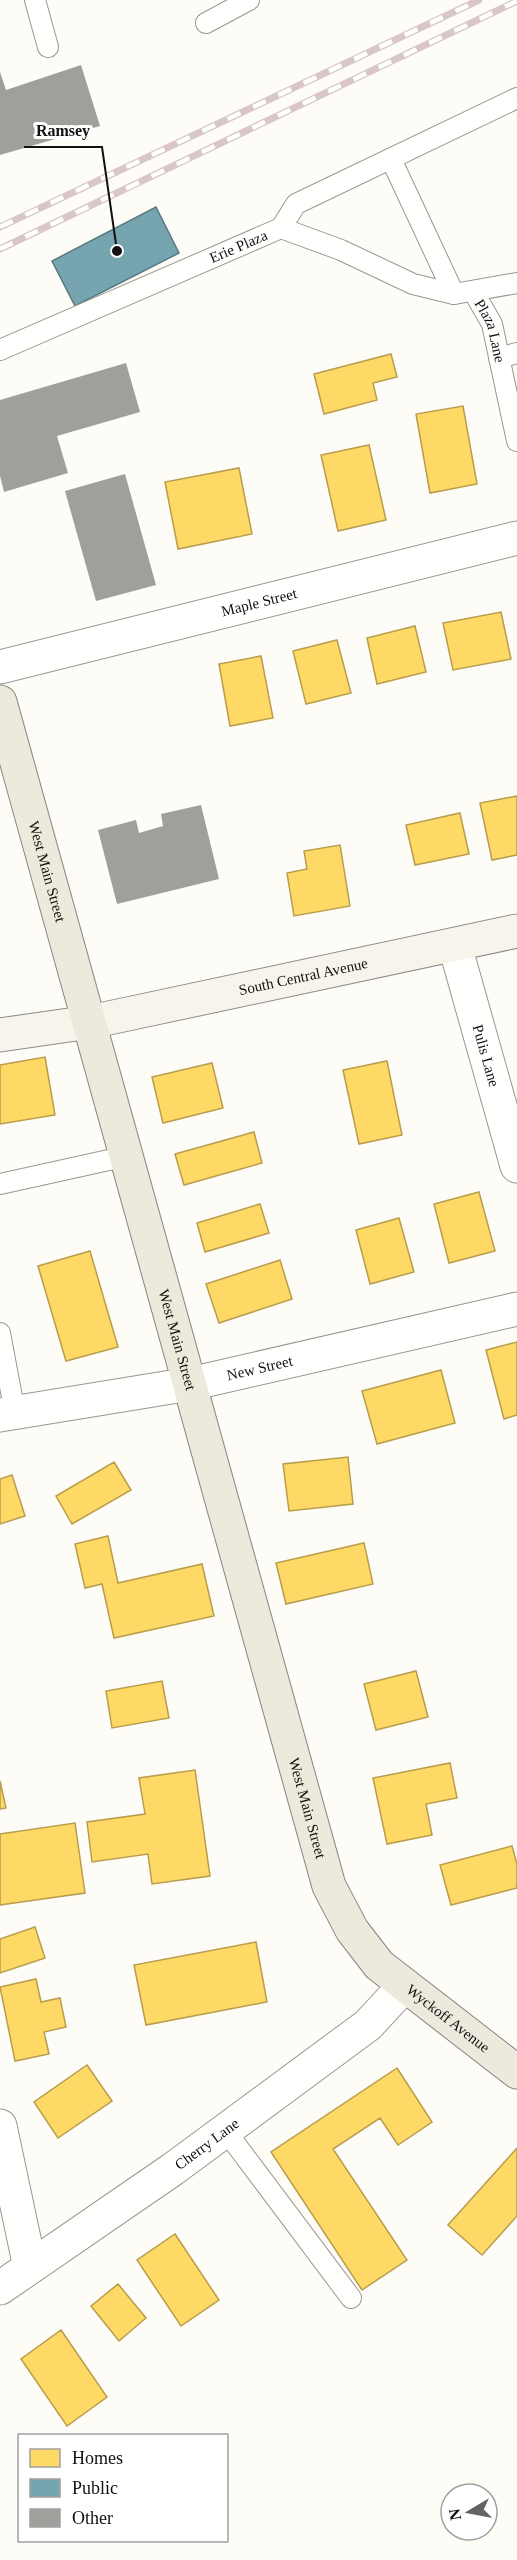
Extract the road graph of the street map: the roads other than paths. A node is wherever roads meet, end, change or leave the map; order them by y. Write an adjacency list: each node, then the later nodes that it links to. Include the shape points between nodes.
1 (35, 0): 4 (lane)
2 (249, 0): 3 (lane)
3 (206, 23)
4 (48, 47)
5 (517, 98): 6 (lane)
6 (391, 159): 7 (lane, via 296,204); 9 (lane, Plaza Lane)
7 (280, 228): 9 (lane, Erie Plaza, via 340,250 413,284); 10 (lane, Erie Plaza)
8 (517, 283): 9 (lane, Erie Plaza)
9 (464, 293): 11 (lane, Plaza Lane, via 492,324)
10 (0, 350)
11 (508, 356): 12 (lane, Plaza Lane)
12 (517, 441)
13 (517, 538): 14 (street, Maple Street)
14 (0, 667)
15 (0, 702): 16 (main road, West Main Street)
16 (7, 753): 19 (main road, West Main Street)
17 (517, 931): 18 (street, South Central Avenue)
18 (455, 946): 19 (street, South Central Avenue); 22 (street, Pulis Lane)
19 (90, 1022): 20 (street, South Central Avenue); 21 (main road, West Main Street)
20 (0, 1035)
21 (127, 1156): 23 (lane); 26 (main road, West Main Street)
22 (517, 1166)
23 (0, 1184)
24 (517, 1309): 26 (street, New Street)
25 (0, 1333): 27 (lane)
26 (190, 1384): 27 (street, New Street); 28 (main road, West Main Street, via 329,1886 352,1930)
27 (8, 1414)
28 (379, 1965): 29 (main road, Wyckoff Avenue)
29 (404, 1986): 30 (main road, Wyckoff Avenue); 32 (street, Cherry Lane, via 368,2025)
30 (517, 2072)
31 (0, 2126): 33 (street)
32 (225, 2130): 33 (street, Cherry Lane); 35 (lane)
33 (30, 2267): 34 (street, Cherry Lane)
34 (0, 2288)
35 (351, 2298)

